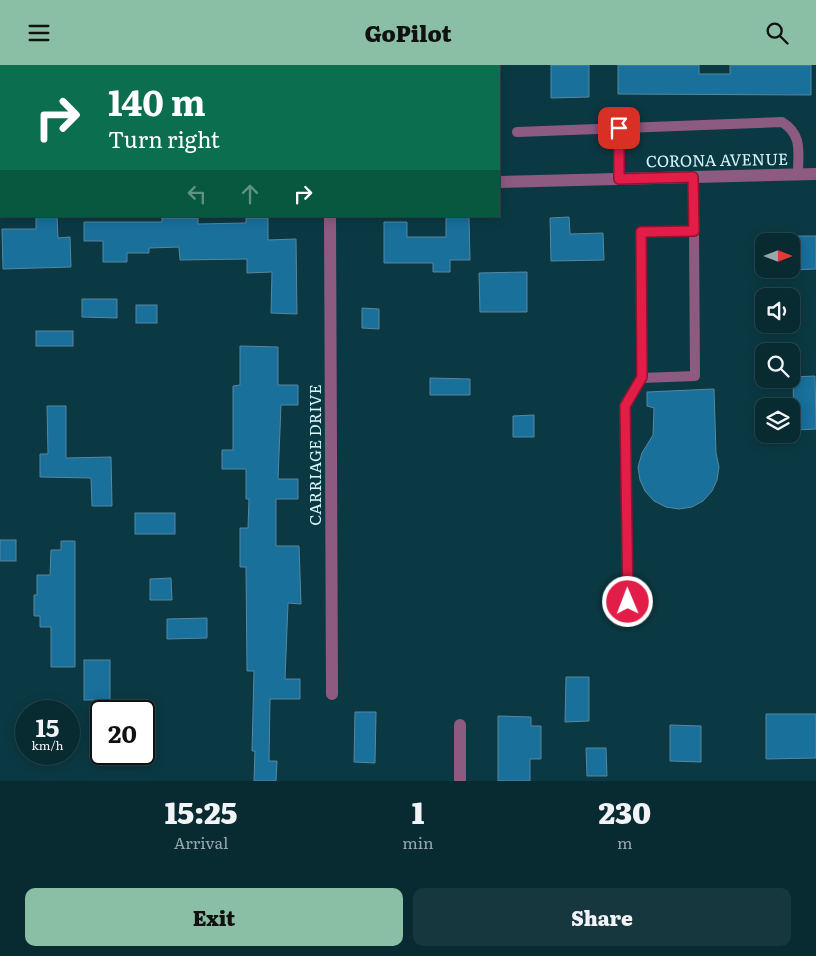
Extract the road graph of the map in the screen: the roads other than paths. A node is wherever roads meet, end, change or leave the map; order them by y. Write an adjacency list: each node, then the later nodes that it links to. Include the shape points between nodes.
1 (619, 128): 2 (lane); 3 (lane, via 782,122 797,137); 6 (lane)
2 (517, 131)
3 (798, 174): 4 (street, CORONA AVENUE); 5 (street, CORONA AVENUE)
4 (816, 174)
5 (693, 177): 6 (street, CORONA AVENUE); 9 (lane)
6 (619, 179): 7 (street, CORONA AVENUE)
7 (500, 182)
8 (330, 217): 12 (street, CARRIAGE DRIVE)
9 (694, 231): 10 (lane, via 641,232); 10 (lane, via 695,376)
10 (642, 377): 11 (lane, via 625,406)
11 (628, 602)
12 (332, 694)
13 (460, 725): 14 (street)
14 (460, 781)

